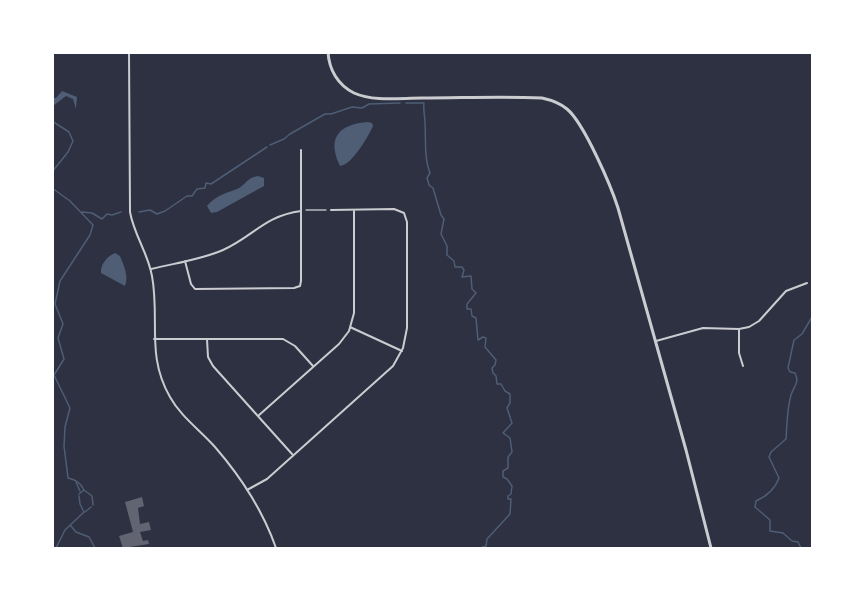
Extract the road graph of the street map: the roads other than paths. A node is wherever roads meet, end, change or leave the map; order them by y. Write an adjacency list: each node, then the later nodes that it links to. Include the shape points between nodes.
1 (129, 52): 8 (street, via 130,212)
2 (328, 52): 14 (street, via 338,80 363,96 542,98 568,109 581,126 615,200)
3 (301, 150): 6 (street)
4 (331, 210): 5 (street)
5 (354, 210): 10 (street, via 354,309); 15 (street, via 394,209 404,213 407,328)
6 (301, 211): 7 (street, via 273,218 230,246); 7 (street, via 299,287 195,289)
7 (185, 261): 8 (street)
8 (151, 269): 12 (street)
9 (807, 283): 11 (street, via 786,291 759,321)
10 (350, 327): 15 (street); 16 (street, via 342,341)
11 (739, 329): 14 (street, via 703,328); 17 (street)
12 (154, 339): 13 (street); 20 (street, via 158,367 170,396)
13 (207, 339): 16 (street, via 283,339); 18 (street, via 210,362)
14 (656, 341): 22 (street)
15 (402, 351): 19 (street, via 393,366)
16 (313, 366): 18 (street)
17 (743, 366)
18 (258, 416): 19 (street)
19 (293, 455): 20 (street, via 267,479)
20 (247, 490): 21 (street)
21 (276, 549)
22 (711, 549)

